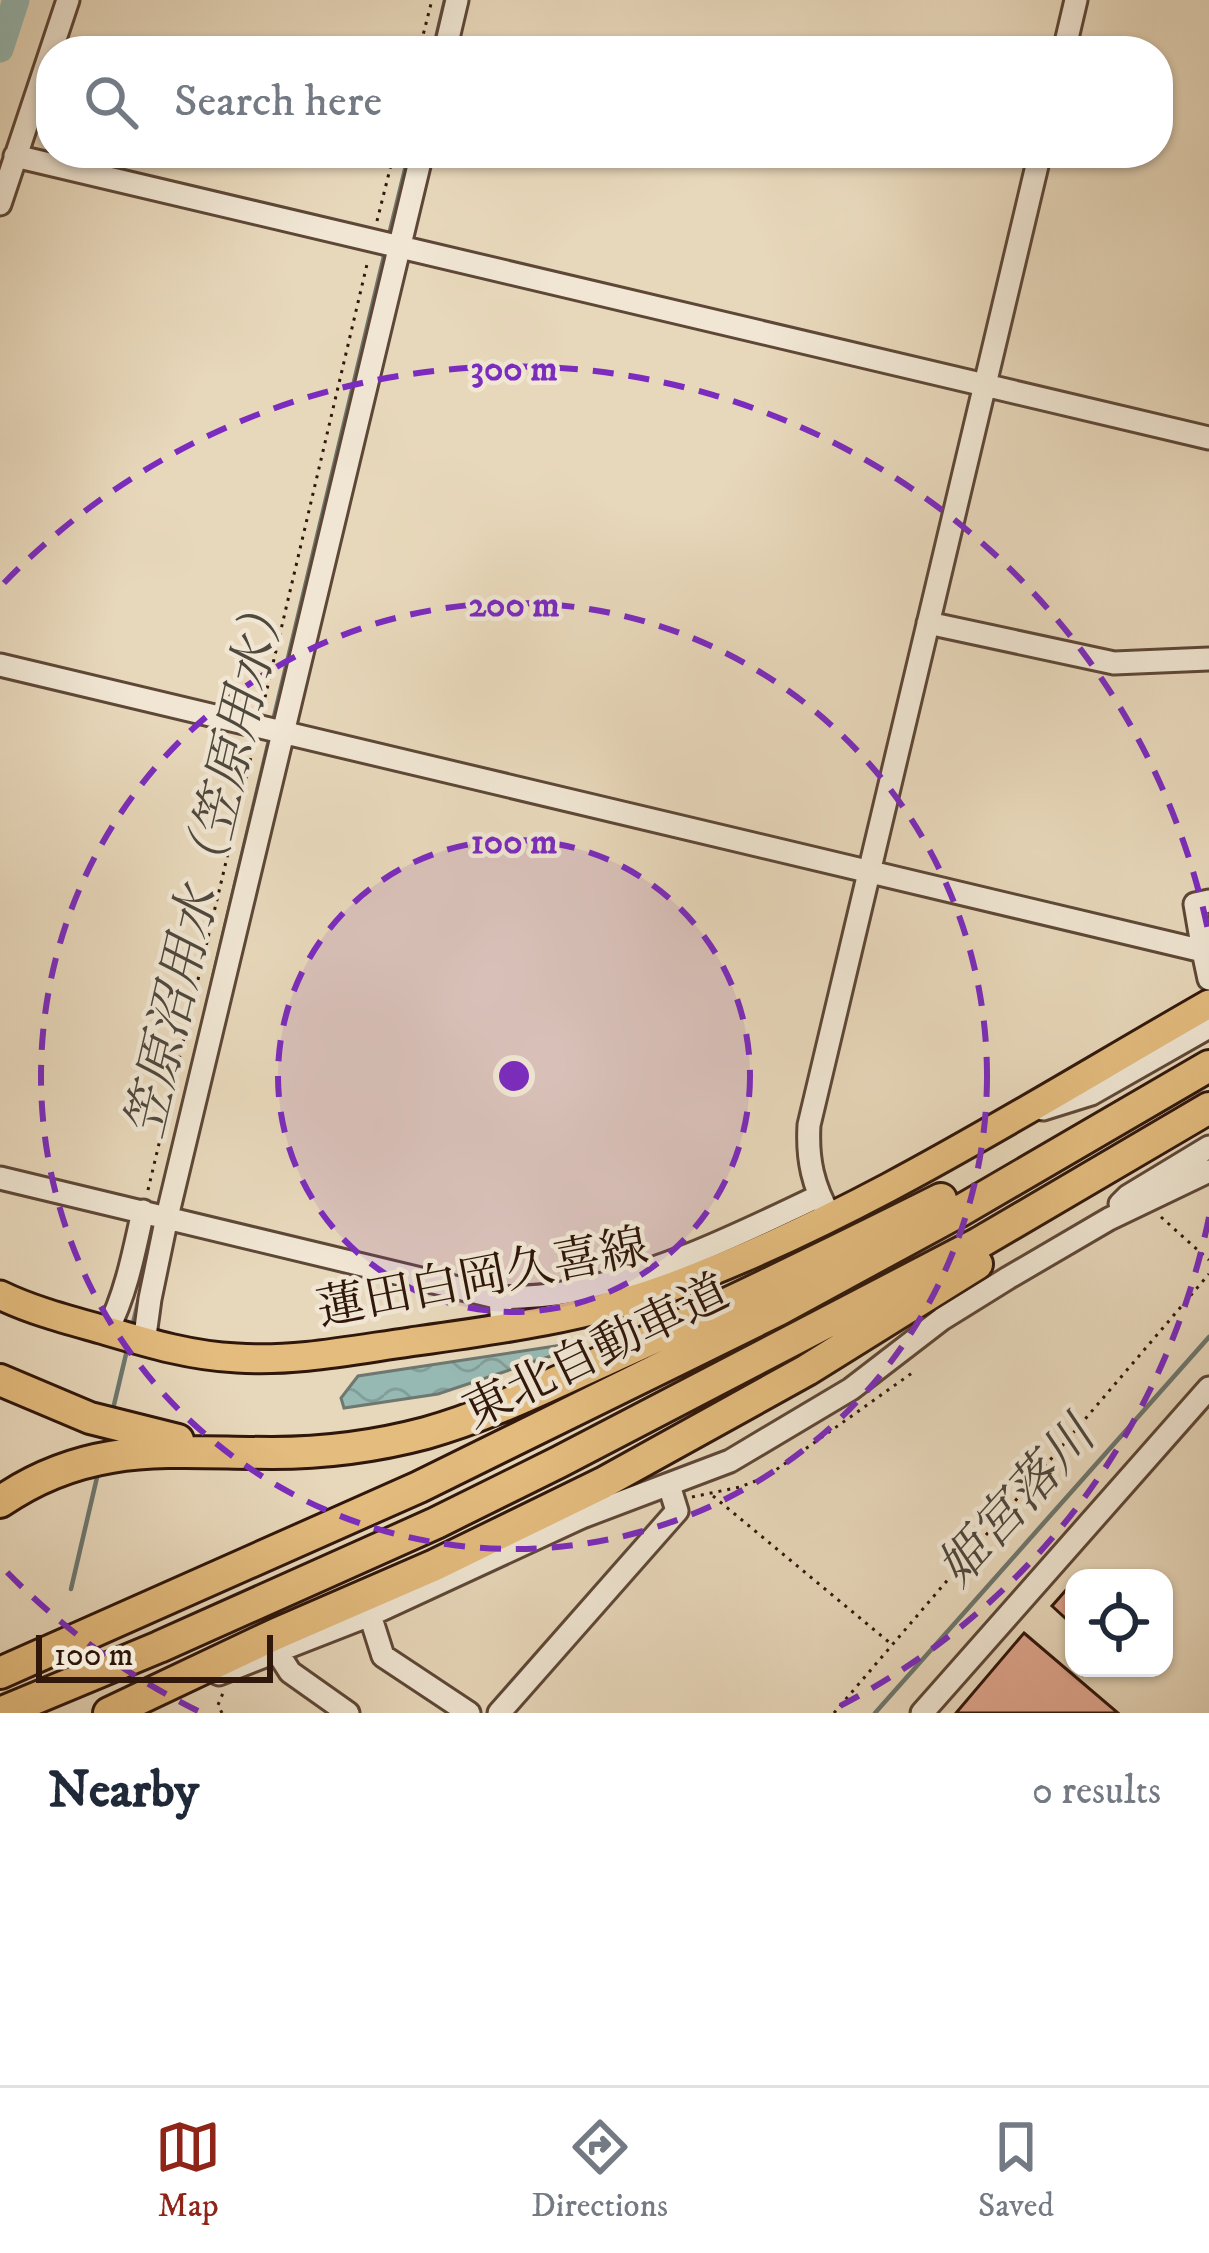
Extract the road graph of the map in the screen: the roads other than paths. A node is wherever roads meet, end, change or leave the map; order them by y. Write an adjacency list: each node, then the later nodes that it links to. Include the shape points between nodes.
1 (68, 0): 4 (street)
2 (457, 0): 5 (street)
3 (1076, 0): 6 (street)
4 (56, 36)
5 (449, 36)
6 (1068, 36)
7 (36, 94): 8 (street)
8 (15, 156): 9 (street); 13 (street)
9 (36, 161)
10 (65, 168): 14 (street)
11 (416, 168): 14 (street)
12 (1037, 168): 15 (street)
13 (0, 204)
14 (386, 245): 15 (street); 20 (street)
15 (986, 387): 16 (street); 17 (street)
16 (1209, 439)
17 (928, 623): 18 (street, via 1114,663); 21 (street)
18 (1209, 659)
19 (0, 665): 20 (street)
20 (282, 732): 21 (street); 37 (street)
21 (871, 872): 23 (street); 35 (street, via 809,1126 812,1177)
22 (1209, 901): 23 (street, via 1195,904)
23 (1203, 951): 24 (street)
24 (1209, 980)
25 (1209, 1004): 29 (main road, 蓮田白岡久喜線)
26 (1209, 1028): 29 (street, via 1091,1094)
27 (1209, 1066): 30 (highway, 東北自動車道)
28 (1209, 1108): 33 (highway, 東北自動車道)
29 (1020, 1114): 35 (main road, 蓮田白岡久喜線)
30 (1085, 1140): 46 (highway, via 957,1191 466,1420 308,1452); 51 (highway, 東北自動車道, via 574,1412)
31 (1209, 1147): 38 (street, via 1128,1196)
32 (1209, 1171): 38 (street)
33 (1102, 1172): 52 (highway, 東北自動車道, via 843,1316 477,1503); 53 (highway, via 935,1291 602,1483)
34 (0, 1178): 36 (street)
35 (825, 1206): 40 (street, via 659,1266 557,1294); 41 (main road, 蓮田白岡久喜線, via 733,1262 665,1289)
36 (143, 1211): 37 (street); 42 (street)
37 (167, 1217): 40 (street); 43 (street)
38 (1109, 1219): 47 (street)
39 (0, 1295): 42 (main road, 蓮田白岡久喜線)
40 (500, 1298): 41 (street)
41 (502, 1328): 43 (main road, 蓮田白岡久喜線, via 240,1359)
42 (107, 1331): 43 (main road, 蓮田白岡久喜線)
43 (144, 1343)
44 (0, 1380): 46 (highway)
45 (1209, 1388): 57 (street)
46 (136, 1442): 48 (highway)
47 (676, 1492): 49 (street, via 582,1517); 56 (street, via 677,1511)
48 (0, 1502)
49 (370, 1615): 50 (street); 55 (street, via 383,1656)
50 (278, 1653): 53 (street); 54 (street, via 290,1672)
51 (0, 1673)
52 (0, 1713)
53 (113, 1713)
54 (347, 1713)
55 (469, 1713)
56 (500, 1713)
57 (922, 1713)

